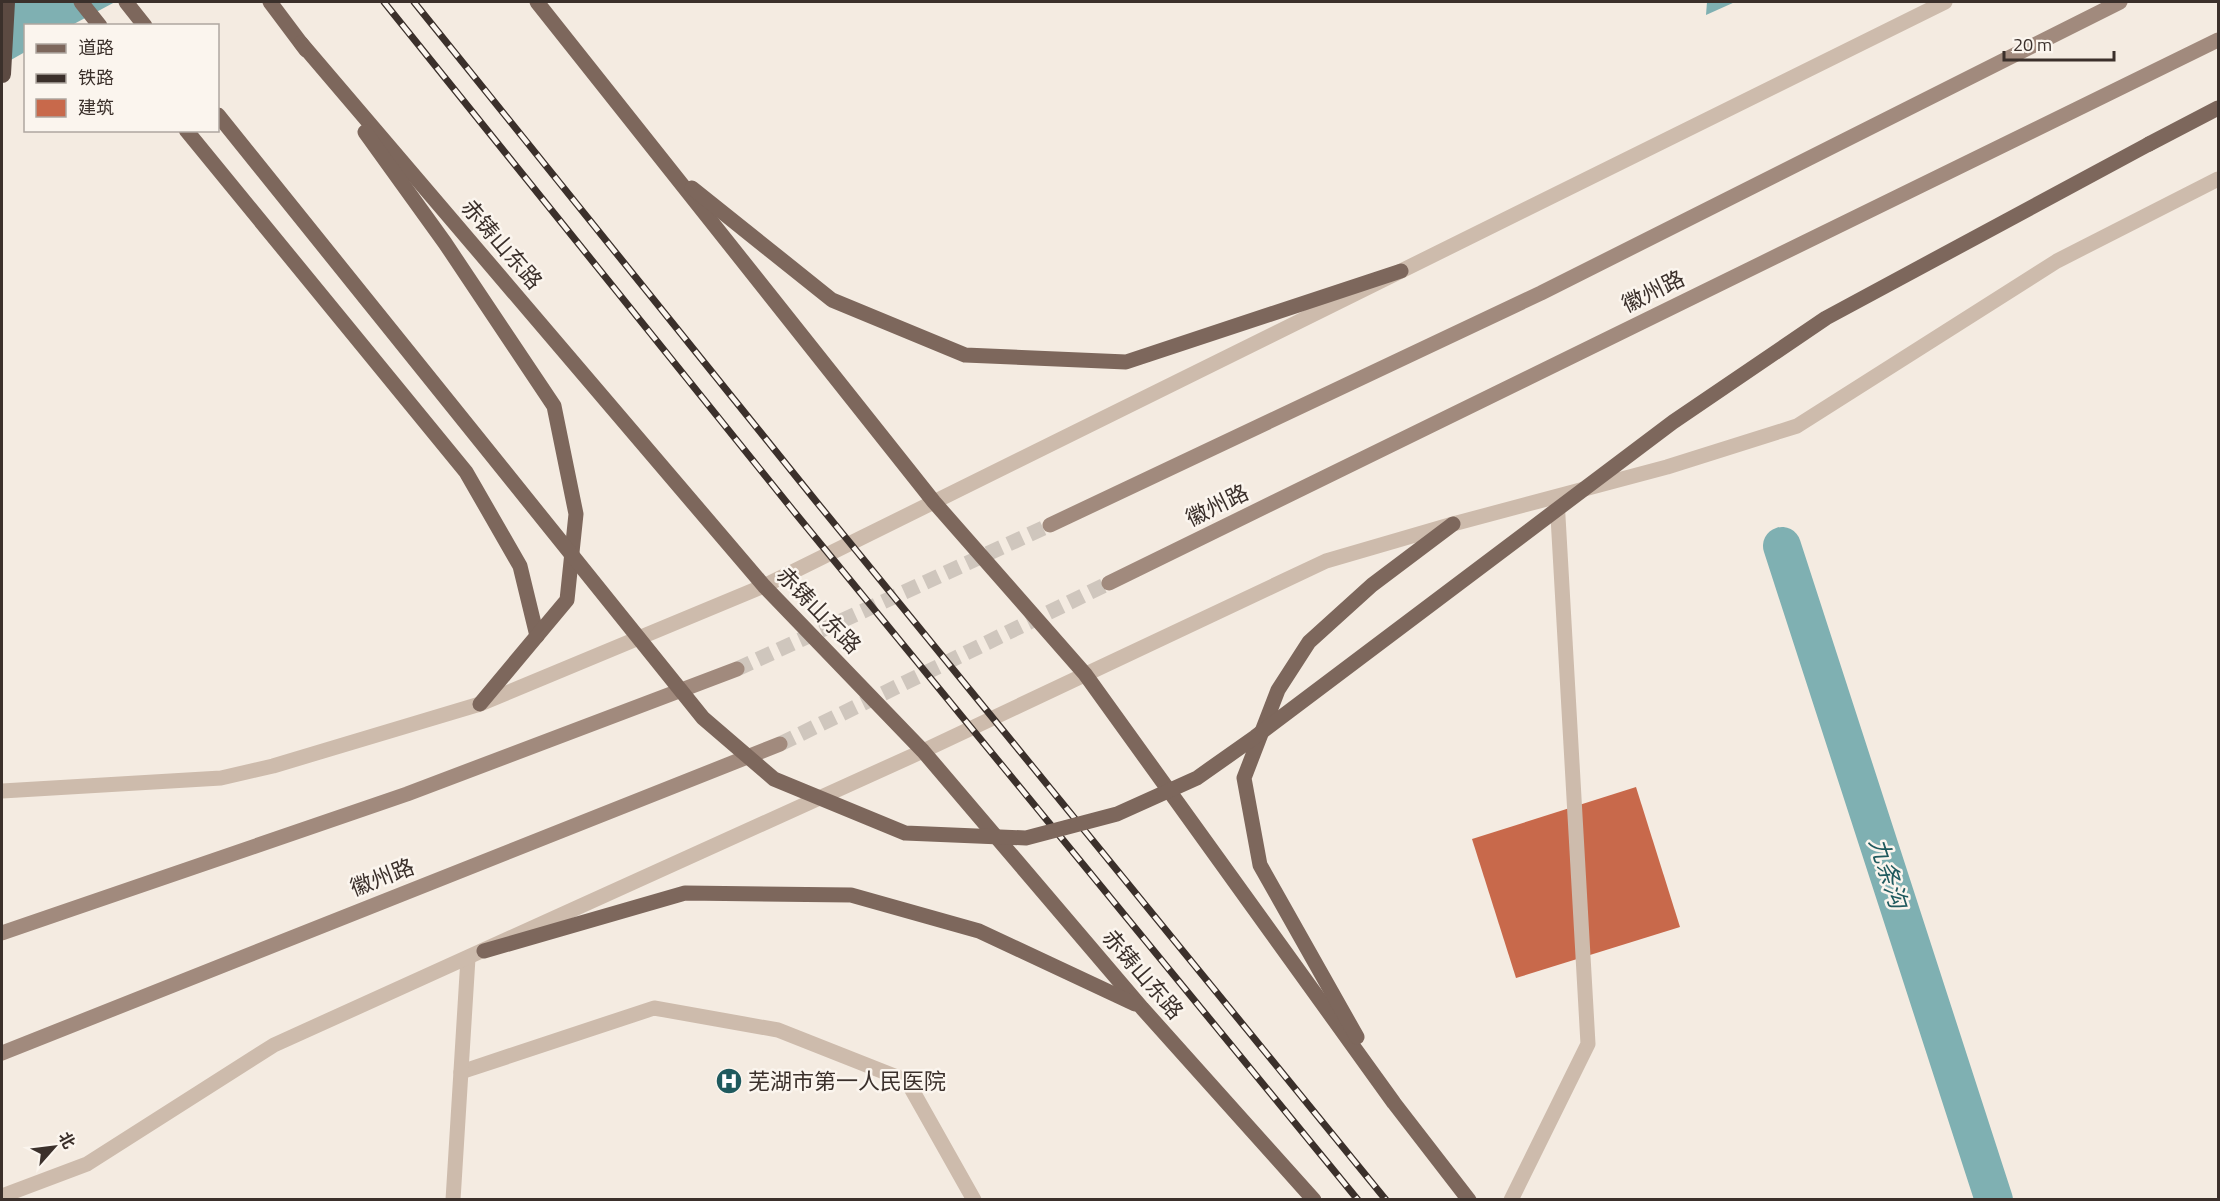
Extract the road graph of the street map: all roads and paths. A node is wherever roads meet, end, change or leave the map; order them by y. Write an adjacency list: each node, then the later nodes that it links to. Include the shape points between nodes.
1 (6, 2): 12 (highway)
2 (81, 2): 8 (main road)
3 (126, 2): 9 (main road)
4 (270, 2): 11 (main road)
5 (537, 2): 16 (main road)
6 (1944, 2): 18 (street)
7 (2120, 2): 22 (main road, via 1541,293)
8 (98, 24)
9 (143, 24)
10 (2218, 40): 23 (main road, 徽州路)
11 (301, 43): 24 (main road, 赤铸山东路); 25 (main road, via 445,243 554,406 576,514 567,600)
12 (2, 74)
13 (2218, 108): 14 (main road, bridge, via 1826,318 1673,422 1197,778 1117,814 1026,838 905,833 774,779 703,718)
14 (219, 116)
15 (188, 132): 25 (main road, via 466,472 520,566)
16 (671, 172): 18 (main road, via 832,300 965,355 1126,362); 20 (main road)
17 (2218, 179): 19 (street, via 2057,261 1797,426 1667,468)
18 (1401, 271): 20 (street)
19 (1557, 496): 21 (street); 44 (street, via 1588,1044)
20 (934, 502): 24 (street); 27 (main road)
21 (1453, 524): 27 (street, via 1326,561); 38 (main road, via 1372,585 1308,642 1278,690 1244,778 1260,865)
22 (1050, 525)
23 (1109, 583)
24 (764, 586): 28 (street); 30 (main road, 赤铸山东路)
25 (537, 636): 28 (main road)
26 (737, 669): 32 (main road, via 407,794)
27 (1085, 674): 30 (street); 38 (main road)
28 (480, 704): 31 (street, via 221,778)
29 (780, 744): 36 (main road, 徽州路)
30 (923, 751): 33 (street); 35 (main road, 赤铸山东路)
31 (2, 791)
32 (2, 933)
33 (484, 951): 34 (street); 35 (main road, via 685,893 851,895 979,931)
34 (468, 958): 37 (street); 39 (street, via 274,1046 87,1164)
35 (1142, 1008): 42 (main road, 赤铸山东路)
36 (2, 1053)
37 (461, 1072): 40 (street); 41 (street, via 654,1008 778,1030 907,1081)
38 (1394, 1103): 43 (main road)
39 (2, 1196)
40 (453, 1200)
41 (974, 1200)
42 (1314, 1200)
43 (1469, 1200)
44 (1510, 1200)

